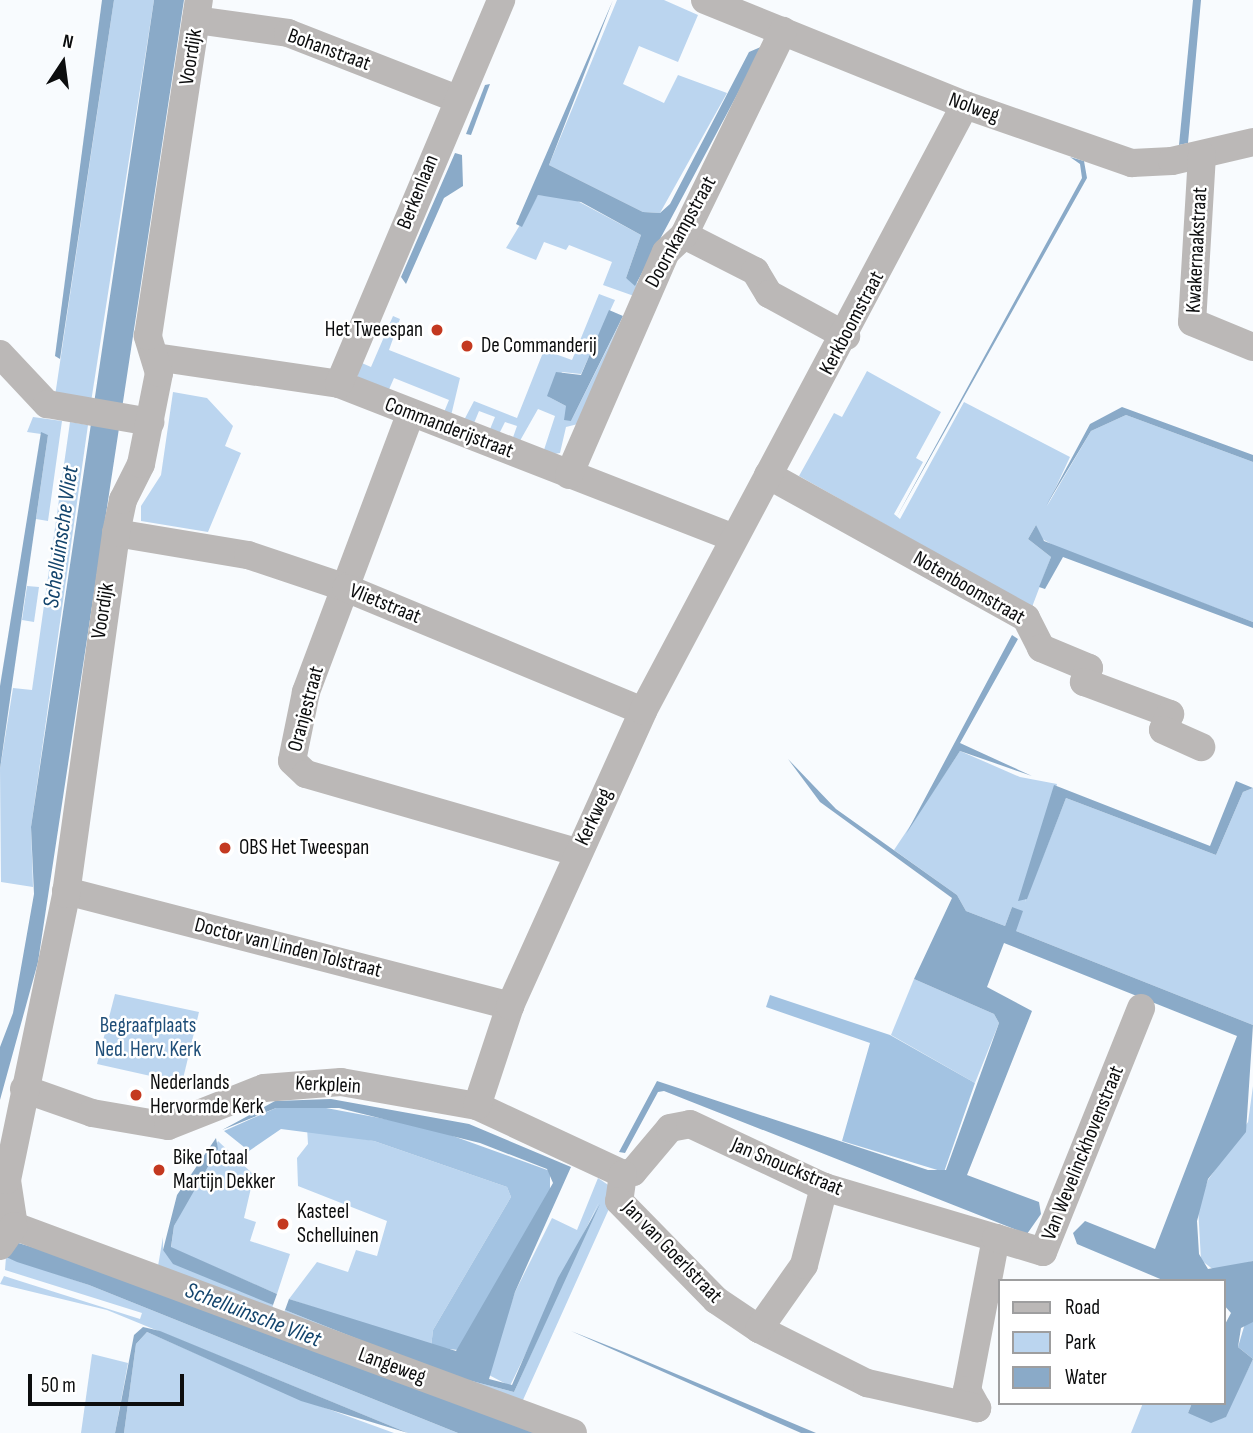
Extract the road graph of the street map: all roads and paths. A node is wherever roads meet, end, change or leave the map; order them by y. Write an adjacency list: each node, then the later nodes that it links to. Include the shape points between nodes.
1 (501, 0): 5 (street, Berkenlaan)
2 (705, 0): 4 (street, Nolweg)
3 (198, 10): 5 (street, Bohanstraat, via 288,33); 13 (street, Voordijk, via 148,336)
4 (783, 31): 6 (street, Nolweg); 9 (street, Doornkampstraat)
5 (457, 99): 14 (street, Berkenlaan)
6 (965, 105): 8 (street, Nolweg, via 1132,163); 10 (street, Kerkboomstraat)
7 (1253, 142): 8 (street, Nolweg)
8 (1202, 155): 11 (street, Kwakernaakstraat, via 1192,322)
9 (684, 234): 10 (street, via 755,271 769,294); 17 (street, Doornkampstraat, via 666,252)
10 (846, 336): 18 (street, Kerkboomstraat)
11 (1253, 346)
12 (0, 354): 16 (street, via 47,404)
13 (155, 357): 14 (street, Commanderijstraat); 16 (street, Voordijk, via 159,373)
14 (339, 384): 15 (street, Commanderijstraat)
15 (410, 415): 17 (street, Commanderijstraat); 21 (street, Oranjestraat)
16 (138, 420): 19 (street, Voordijk)
17 (569, 475): 20 (street, Commanderijstraat)
18 (768, 475): 20 (street, Kerkboomstraat); 23 (street, Notenboomstraat, via 1031,621 1041,648 1089,668 1084,682 1170,714 1163,730)
19 (116, 533): 21 (street, Vlietstraat, via 248,555); 25 (street, Voordijk)
20 (732, 537): 22 (street, Kerkweg)
21 (346, 588): 22 (street, Vlietstraat); 24 (street, Oranjestraat, via 306,692 292,761 306,774)
22 (643, 711): 24 (street, Kerkweg)
23 (1201, 747)
24 (578, 852): 26 (street, Kerkweg)
25 (66, 891): 26 (street, Doctor van Linden Tolstraat); 28 (street, Voordijk)
26 (510, 1006): 29 (street, Kerkweg)
27 (1141, 1008): 33 (street, Van Wevelinckhovenstraat, via 1043,1252)
28 (24, 1089): 29 (street, Kerkplein, via 153,1126 182,1125 241,1095 291,1081 341,1082); 32 (street, Voordijk, via 5,1194)
29 (477, 1106): 30 (street)
30 (623, 1174): 31 (street, Jan Snouckstraat, via 634,1172 670,1128 690,1124); 34 (street, Jan van Goerlstraat, via 619,1201 716,1300)
31 (824, 1187): 33 (street, Jan Snouckstraat); 34 (street, via 804,1265)
32 (8, 1234): 35 (street, Langeweg)
33 (996, 1238): 34 (street, Jan van Goerlstraat, via 967,1390 977,1408 867,1383)
34 (759, 1329)
35 (573, 1433)

